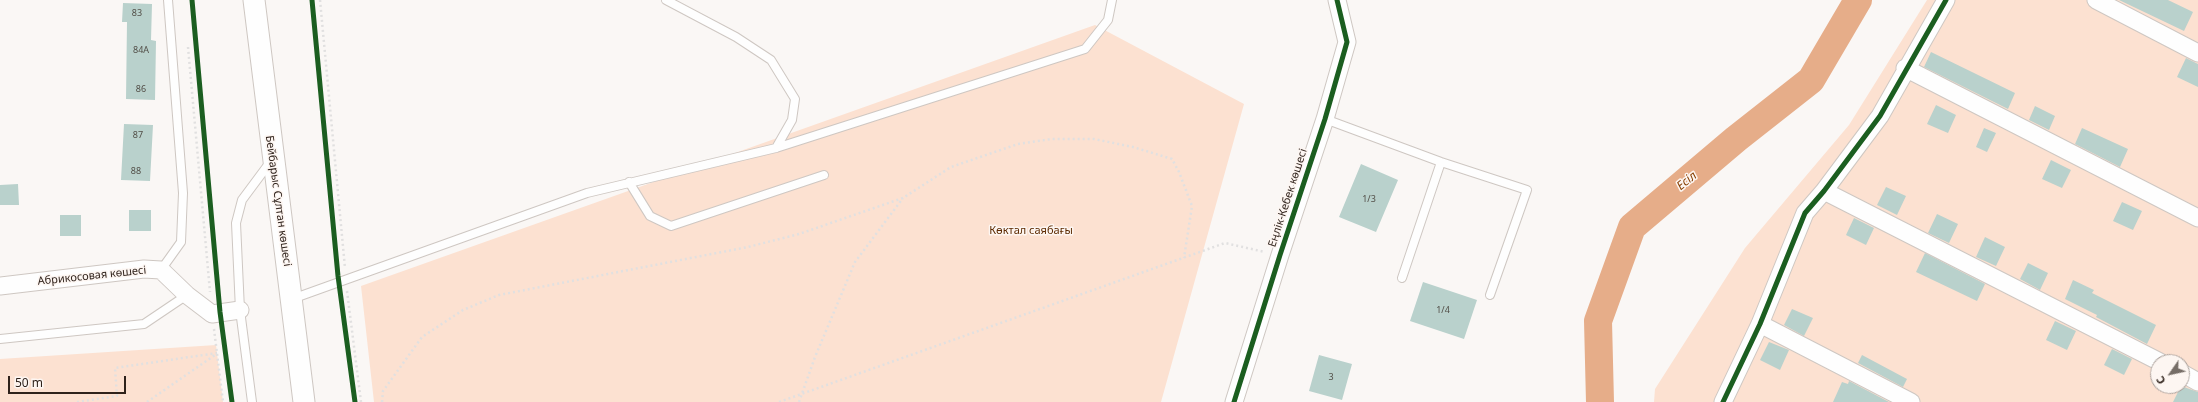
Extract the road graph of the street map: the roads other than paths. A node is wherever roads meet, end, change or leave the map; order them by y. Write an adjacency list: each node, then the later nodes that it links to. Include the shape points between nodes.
1 (168, 0): 18 (lane, via 183,193 181,242)
2 (254, 0): 12 (street, Бейбарыс Сұлтан көшесі)
3 (666, 0): 11 (lane, via 736,37 771,60 795,99 792,120)
4 (1112, 0): 11 (lane, via 1108,20 1084,50)
5 (1337, 0): 10 (street, Еңлік-Кебек көшесі, via 1347,42)
6 (1946, 0): 9 (street)
7 (2096, 0): 8 (street)
8 (2198, 53)
9 (1905, 68): 16 (street, via 1880,116); 17 (street)
10 (1325, 119): 13 (lane); 30 (street, Еңлік-Кебек көшесі)
11 (776, 148): 15 (lane)
12 (272, 158): 23 (street, Бейбарыс Сұлтан көшесі); 24 (lane, via 242,200 236,223)
13 (1441, 162): 19 (lane); 22 (lane, via 1527,190)
14 (824, 175): 15 (lane, via 671,226 650,216)
15 (629, 182): 23 (lane, via 587,193)
16 (1824, 191): 25 (street, via 1805,213); 27 (street)
17 (2198, 218)
18 (161, 270): 20 (street, Абрикосовая көшесі, via 144,269); 21 (street, Абрикосовая көшесі)
19 (1402, 278)
20 (0, 286)
21 (187, 295): 24 (street, Абрикосовая көшесі, via 212,314); 26 (lane, via 144,324)
22 (1490, 295)
23 (292, 299): 29 (street, Бейбарыс Сұлтан көшесі)
24 (240, 310): 28 (lane)
25 (1760, 324): 31 (street); 32 (street)
26 (0, 339)
27 (2150, 357)
28 (252, 402)
29 (304, 402)
30 (1234, 402)
31 (1723, 402)
32 (1910, 402)

